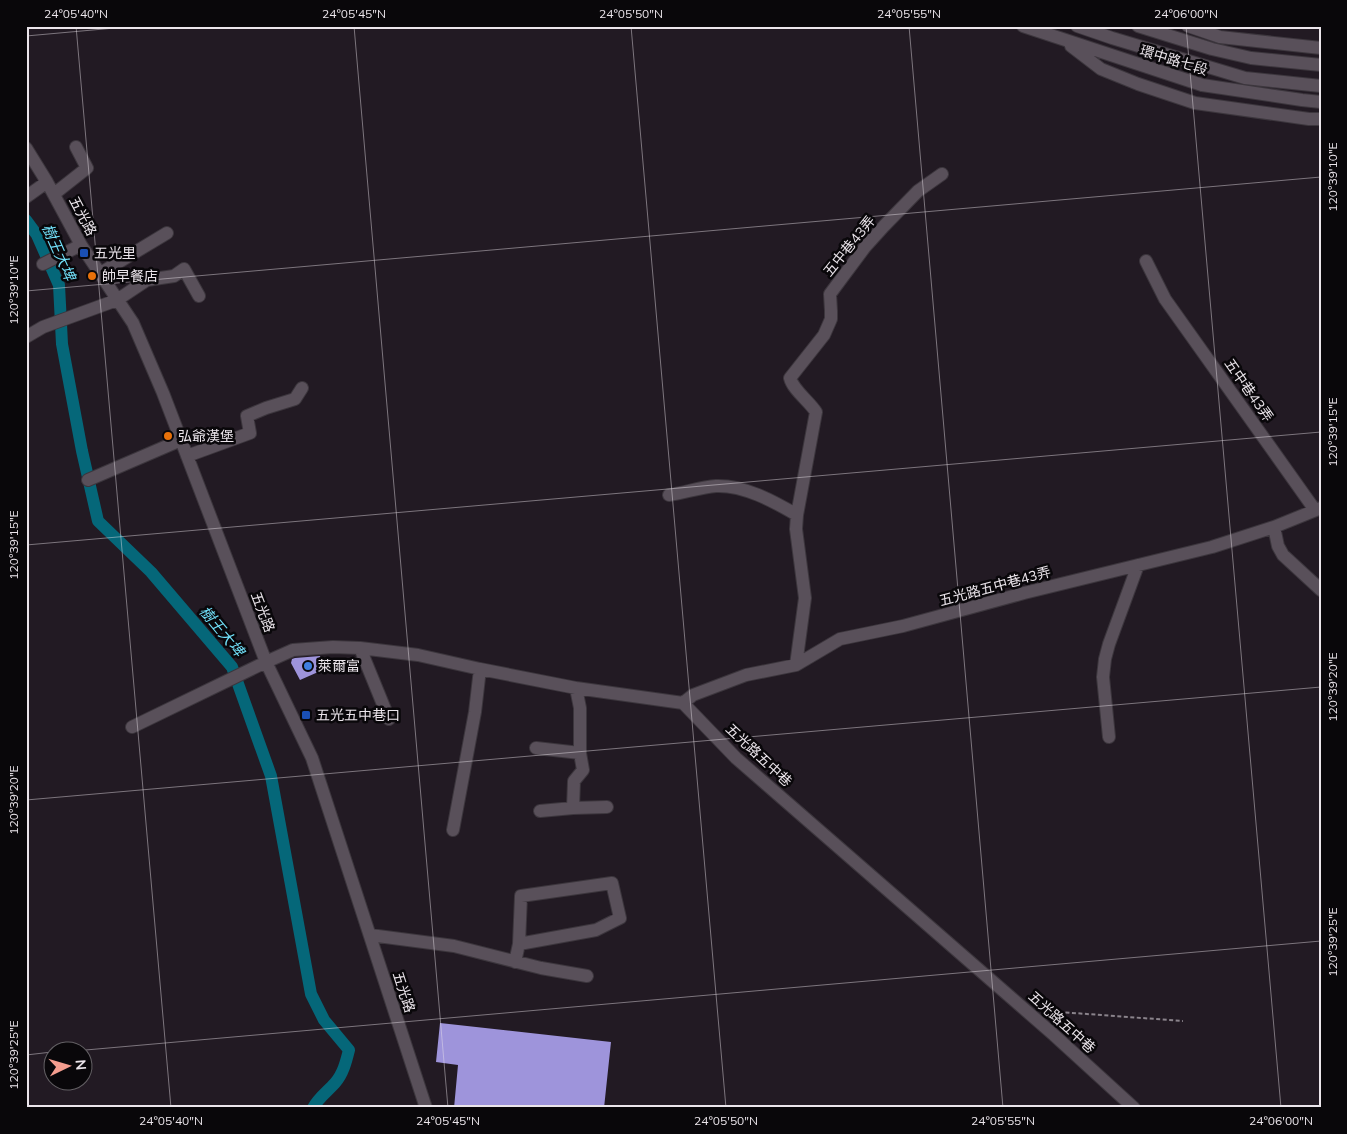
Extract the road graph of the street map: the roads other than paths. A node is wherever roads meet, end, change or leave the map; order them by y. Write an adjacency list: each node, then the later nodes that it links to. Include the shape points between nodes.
1 (1023, 26): 5 (street, 環中路七段)
2 (1077, 26): 8 (street, 環中路七段, via 1244,78)
3 (1138, 26): 7 (street, 環中路七段, via 1244,56)
4 (1188, 26): 6 (street, via 1220,37)
5 (1061, 39): 9 (street, 環中路七段, via 1202,85); 10 (street, via 1101,69 1195,103)
6 (1321, 48)
7 (1321, 65)
8 (1321, 86)
9 (1321, 102)
10 (1321, 120)
11 (76, 146): 15 (street, via 87,168)
12 (26, 148): 14 (street, 五光路)
13 (942, 174): 31 (street, 五中巷43弄, via 918,191 884,226 835,286 830,294 831,319 824,335 790,378 791,384 816,412)
14 (47, 182): 15 (street, 五光路); 16 (street)
15 (54, 194): 18 (street, 五光路)
16 (26, 198)
17 (167, 233): 21 (street)
18 (80, 245): 20 (street); 21 (street, 五光路)
19 (1146, 260): 30 (street, 五中巷43弄, via 1165,299)
20 (43, 264)
21 (100, 274): 23 (street, 五光路)
22 (199, 296): 23 (street, via 184,269 174,276 147,280)
23 (116, 300): 24 (street, via 43,327); 26 (street, 五光路, via 133,323)
24 (26, 337)
25 (302, 388): 27 (street, via 295,399 247,416 250,433)
26 (181, 440): 27 (street, 五光路); 28 (street)
27 (187, 456): 36 (street, 五光路)
28 (88, 480)
29 (669, 495): 31 (street, via 715,486 732,487 776,503)
30 (1318, 509): 32 (street, 五光路五中巷43弄)
31 (797, 515): 37 (street, 五中巷43弄, via 805,598)
32 (1274, 527): 33 (street, 五光路五中巷43弄, via 1212,547); 34 (street, via 1283,555)
33 (1138, 565): 37 (street, 五光路五中巷43弄, via 903,626 840,639); 43 (street, via 1105,659 1103,676)
34 (1321, 590)
35 (360, 648): 36 (street, via 293,650); 38 (street, via 418,655); 41 (street)
36 (266, 662): 42 (street); 50 (street, 五光路, via 312,758)
37 (796, 665): 40 (street, 五光路五中巷43弄, via 746,675 693,695)
38 (480, 669): 39 (street); 49 (street)
39 (576, 688): 40 (street); 45 (street, via 580,708)
40 (683, 703): 55 (street, 五光路五中巷, via 736,758)
41 (389, 719)
42 (132, 727)
43 (1109, 737)
44 (536, 748): 45 (street)
45 (580, 753): 47 (street, via 583,770 574,781)
46 (607, 807): 47 (street)
47 (573, 808): 48 (street)
48 (540, 811)
49 (453, 830)
50 (370, 935): 52 (street, via 454,946); 54 (street, 五光路)
51 (520, 944): 51 (street, via 596,930 620,918 612,883 521,896); 52 (street)
52 (515, 962): 53 (street)
53 (587, 976)
54 (426, 1108)
55 (1134, 1108)

